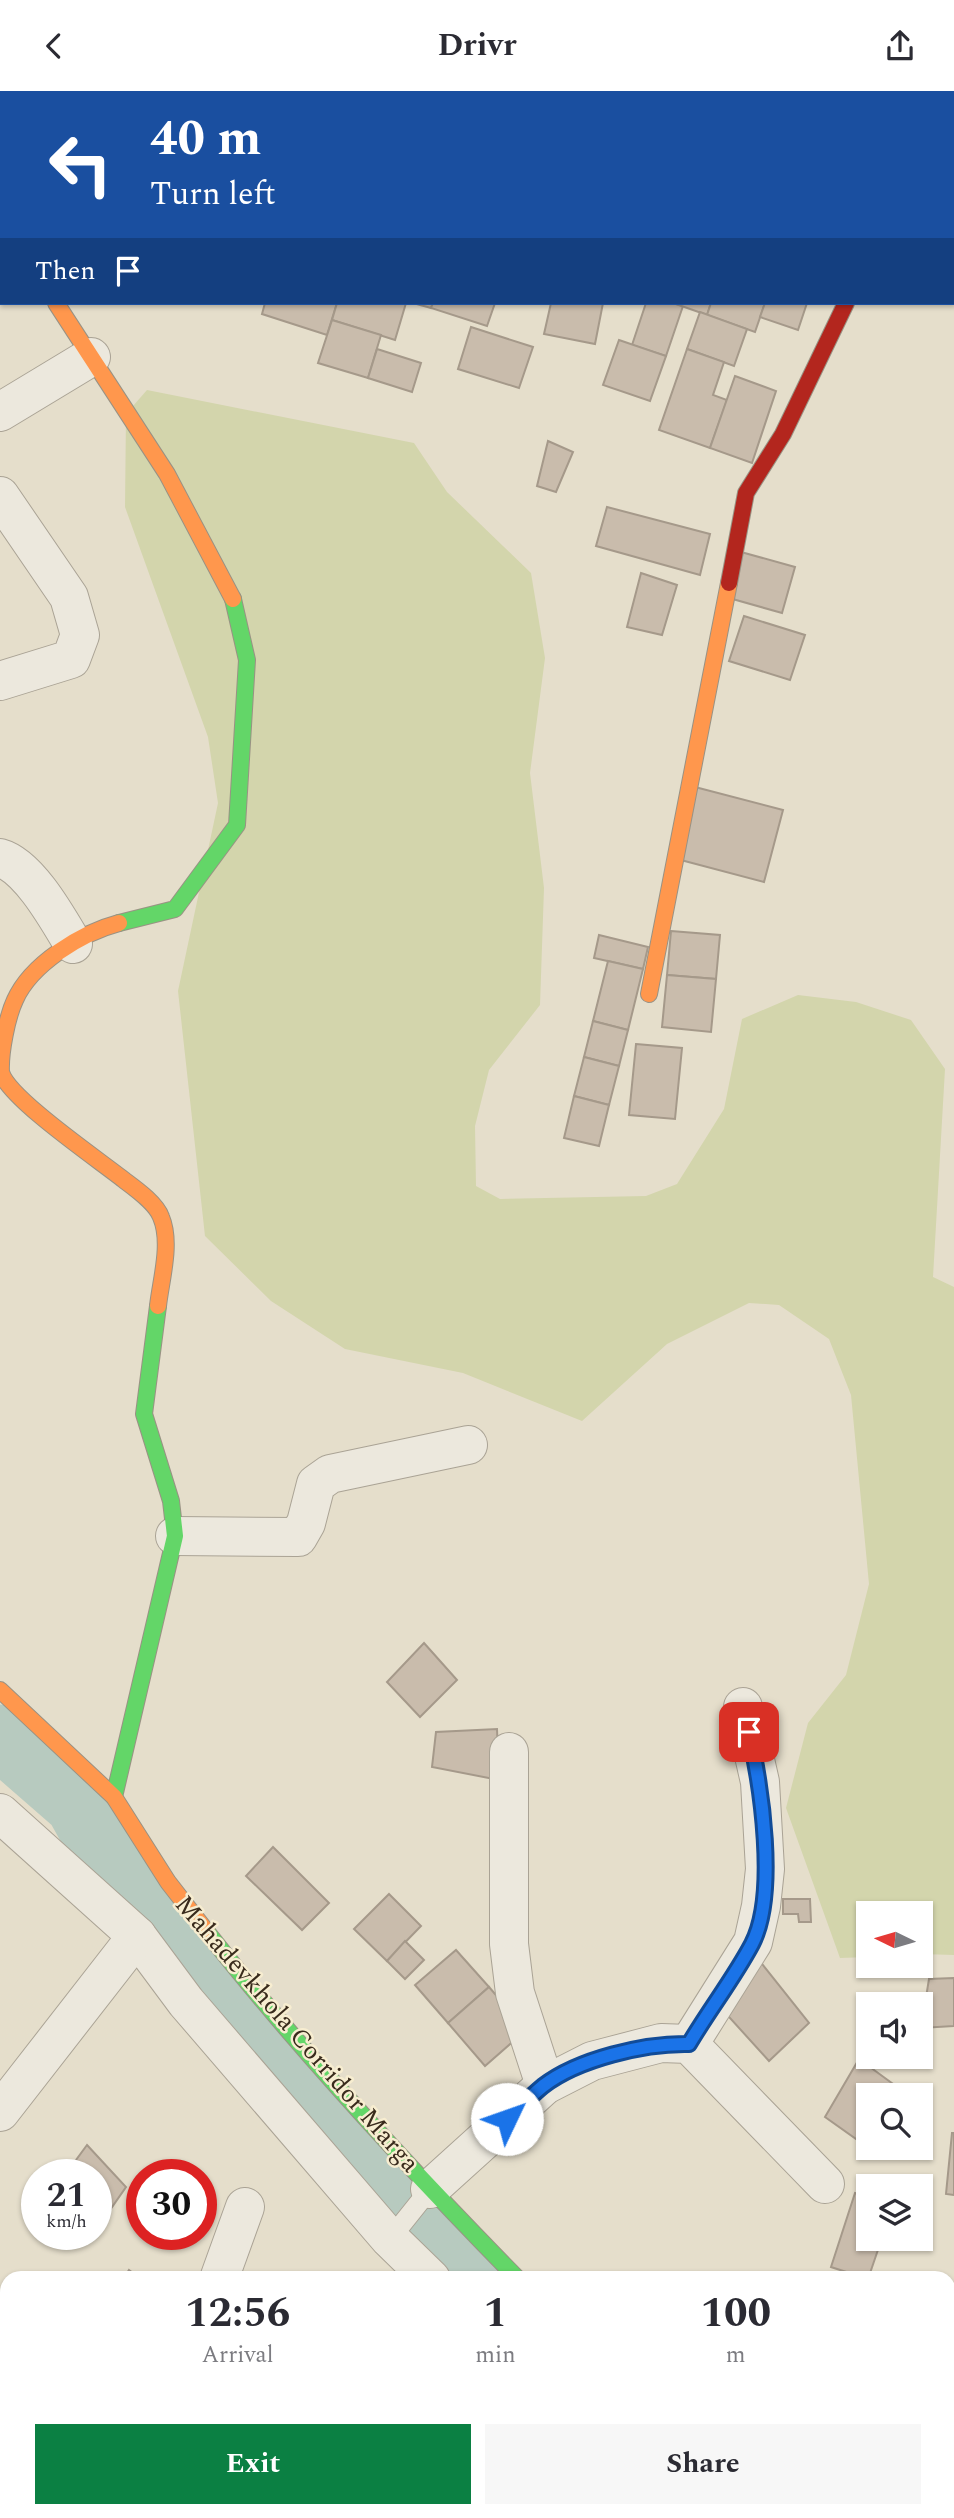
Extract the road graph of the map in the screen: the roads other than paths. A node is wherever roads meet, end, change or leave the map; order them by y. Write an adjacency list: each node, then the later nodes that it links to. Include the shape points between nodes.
1 (57, 305): 3 (street)
2 (845, 305): 9 (street, via 783,434 746,493)
3 (92, 358): 4 (street); 8 (street, via 167,474 232,593 247,660 237,825 175,909 104,927)
4 (0, 412)
5 (0, 496): 6 (street, via 69,597 80,635 71,659)
6 (0, 681)
7 (0, 857): 8 (street, via 9,860 47,901)
8 (73, 944): 11 (street, via 21,986 5,1022 1,1072 17,1097 137,1190 161,1215 166,1240 144,1414 170,1501)
9 (649, 994)
10 (468, 1445): 11 (street, via 330,1474 316,1484 298,1537)
11 (175, 1536): 15 (street)
12 (0, 1690): 15 (street, Mahadevkhola Corridor Marga)
13 (743, 1707): 18 (street, via 760,1781 765,1869 761,1906 753,1942)
14 (509, 1752): 19 (street, via 509,1944 515,1993)
15 (114, 1797): 22 (street, Mahadevkhola Corridor Marga, via 168,1882 253,1990)
16 (0, 1813): 17 (street)
17 (137, 1936): 20 (street); 24 (street, via 186,2002)
18 (689, 2044): 19 (street, via 661,2043 592,2061); 21 (street)
19 (545, 2085): 22 (street)
20 (0, 2112)
21 (825, 2184)
22 (430, 2189): 24 (lane); 27 (street, Mahadevkhola Corridor Marga)
23 (245, 2207): 25 (street)
24 (390, 2239): 26 (street)
25 (222, 2271)
26 (424, 2271)
27 (510, 2271)

